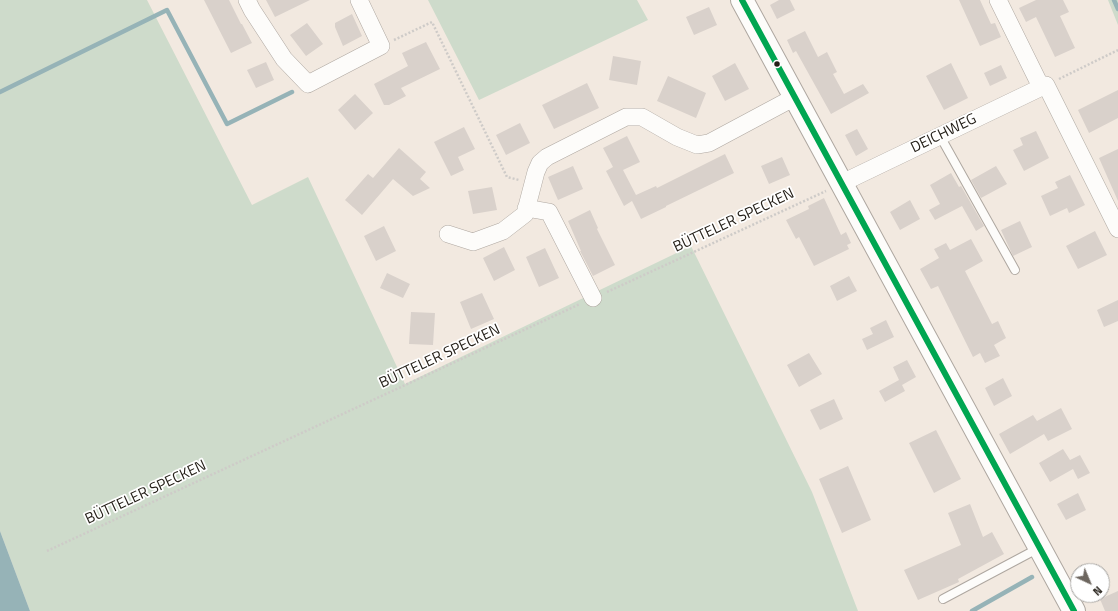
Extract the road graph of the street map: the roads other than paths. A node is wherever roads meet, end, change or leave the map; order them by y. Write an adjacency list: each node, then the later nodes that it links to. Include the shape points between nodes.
1 (247, 0): 2 (street, via 284,59 308,84 381,46)
2 (359, 0)
3 (742, 0): 6 (main road)
4 (998, 0): 5 (street)
5 (1044, 86): 7 (street, DEICHWEG); 10 (street)
6 (795, 97): 8 (main road); 9 (street, via 709,143 697,145 642,117 626,117 540,163)
7 (940, 136): 8 (street, DEICHWEG); 12 (lane)
8 (843, 184): 14 (main road)
9 (526, 208): 11 (street, via 525,214 503,231 473,242); 13 (street, via 549,212)
10 (1118, 229)
11 (448, 234)
12 (1015, 270)
13 (593, 298)
14 (1040, 547): 15 (lane); 16 (main road)
15 (944, 598)
16 (1074, 611)

